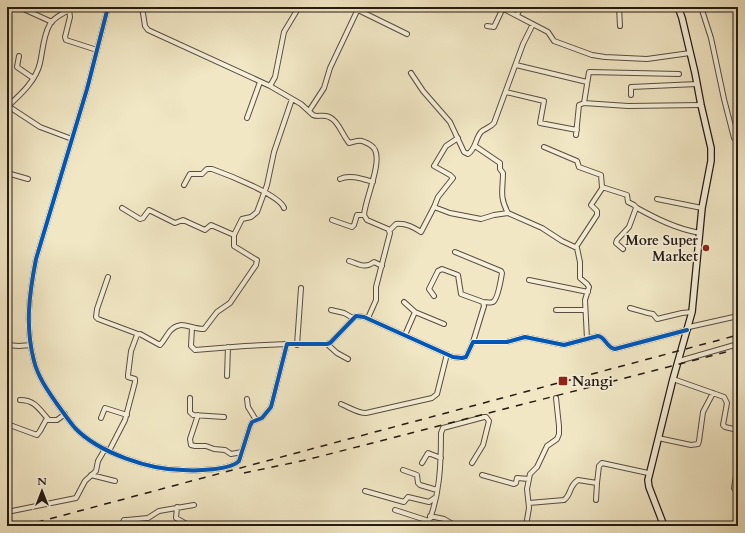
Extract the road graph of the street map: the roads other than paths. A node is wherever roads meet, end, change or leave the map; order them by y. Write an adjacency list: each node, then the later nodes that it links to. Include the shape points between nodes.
1 (19, 7): 13 (street)
2 (108, 7): 18 (street)
3 (142, 7): 25 (street, via 148,30)
4 (299, 7): 28 (street, via 284,32 275,77)
5 (521, 7): 12 (street)
6 (619, 7): 16 (street)
7 (678, 7): 19 (street)
8 (701, 7): 38 (street, via 711,38)
9 (70, 8): 13 (street); 18 (street, via 66,40)
10 (356, 8): 17 (street); 35 (street, via 324,88)
11 (502, 8): 12 (street); 15 (street, via 494,27)
12 (517, 15): 14 (street)
13 (52, 22): 24 (street, via 44,41 40,64)
14 (533, 24): 19 (street, via 549,33 554,41 605,58 647,59); 21 (street)
15 (487, 26)
16 (620, 26)
17 (407, 34)
18 (97, 50): 39 (street)
19 (690, 53): 27 (street)
20 (19, 56): 24 (street, via 17,67)
21 (516, 64): 26 (street); 29 (street)
22 (411, 73): 37 (street, via 450,122)
23 (679, 74): 26 (street, via 589,72)
24 (33, 78): 34 (street, via 24,92)
25 (260, 82): 28 (street); 36 (street)
26 (587, 82): 32 (street)
27 (697, 84): 30 (street, via 631,87); 33 (street)
28 (270, 86): 31 (street)
29 (506, 92): 32 (street, via 544,101 540,123 577,133 579,105); 40 (street, via 492,126 480,133)
30 (631, 95)
31 (292, 99): 35 (street); 48 (street)
32 (584, 103): 33 (street, via 628,106)
33 (701, 105): 54 (street, via 711,148)
34 (7, 106): 39 (street, via 40,127)
35 (309, 111): 45 (street, via 316,116 332,118 350,143 363,142 375,149)
36 (247, 118)
37 (458, 138): 40 (street, via 466,154 471,153); 50 (street, via 446,146 434,166 453,178 438,197)
38 (734, 138)
39 (72, 139): 93 (street, via 36,259 28,316)
40 (475, 146): 55 (street, via 500,163 503,173 502,195)
41 (544, 147): 47 (street, via 577,161 579,167 601,175)
42 (7, 173): 43 (street)
43 (28, 179)
44 (340, 179): 45 (street, via 346,176)
45 (373, 182): 56 (street)
46 (184, 185): 48 (street, via 190,174 202,174 210,168)
47 (603, 187): 53 (street, via 626,195 628,201); 61 (street, via 591,205 597,214)
48 (264, 192): 52 (street, via 280,202); 60 (street, via 257,212 251,217 242,218)
49 (657, 199): 54 (street)
50 (434, 207): 55 (street, via 481,219); 58 (street, via 422,232 408,224 396,224)
51 (122, 208): 60 (street, via 140,219 149,210 175,223 183,220 205,230 211,225)
52 (284, 208)
53 (636, 208): 59 (street, via 670,225); 62 (street, via 629,227 616,242)
54 (702, 208): 59 (street)
55 (508, 213): 61 (street)
56 (364, 215): 57 (street, via 357,215 352,227); 58 (street, via 367,220)
57 (332, 220)
58 (389, 231): 65 (street)
59 (700, 233): 78 (street)
60 (234, 235): 83 (street, via 234,246 255,259 256,265 230,303 217,312 206,328)
61 (576, 247): 69 (street, via 580,259 580,278 588,285)
62 (623, 249)
63 (455, 252): 72 (street, via 502,271 495,301)
64 (349, 261): 65 (street, via 366,266 374,262)
65 (382, 266): 81 (street, via 376,287 376,300)
66 (108, 277): 85 (street, via 96,317)
67 (529, 280): 69 (street)
68 (301, 288): 94 (street)
69 (588, 292): 76 (street, via 585,297)
70 (434, 296): 72 (street, via 429,289 438,271 442,269 458,275 460,294)
71 (404, 302): 77 (street)
72 (483, 302): 88 (street)
73 (630, 308): 78 (street, via 653,314 657,319)
74 (331, 310): 80 (street)
75 (556, 310): 76 (street)
76 (585, 310): 87 (street)
77 (415, 312): 82 (street); 86 (street)
78 (692, 312): 84 (street)
79 (738, 316): 84 (street)
80 (353, 318): 81 (street); 90 (street)
81 (368, 318): 86 (street)
82 (444, 324)
83 (192, 328): 85 (street, via 177,325 160,345); 95 (street, via 191,346 195,350)
84 (688, 329): 87 (street, via 615,349 608,346 601,336); 98 (street)
85 (138, 334): 108 (street, via 129,359 128,376 135,380)
86 (405, 335): 96 (street)
87 (586, 339): 88 (street, via 564,345 525,337 507,342)
88 (473, 342): 96 (street, via 466,357)
89 (287, 344): 94 (street); 95 (street); 113 (street, via 271,407 262,418)
90 (327, 344): 94 (street); 97 (street, via 336,353)
91 (738, 344): 98 (street)
92 (7, 345): 93 (street)
93 (31, 345): 107 (street, via 40,378)
94 (297, 345)
95 (228, 347): 99 (street)
96 (447, 354): 106 (street, via 436,394 432,398 366,413 359,413)
97 (348, 359)
98 (679, 361): 100 (street)
99 (227, 376)
100 (673, 379): 101 (street); 116 (street)
101 (713, 393): 115 (street, via 726,400 723,425); 116 (street, via 703,412 698,444 691,445)
102 (190, 398): 109 (street, via 190,412)
103 (556, 398): 128 (street, via 559,434 557,439 546,447)
104 (247, 399): 113 (street, via 248,407)
105 (20, 400): 112 (street, via 33,402)
106 (341, 404)
107 (65, 414): 112 (street, via 57,420); 117 (street, via 76,428)
108 (127, 415): 111 (street, via 105,408); 118 (street)
109 (198, 415): 110 (street); 119 (street, via 190,439 191,445 226,450 231,454)
110 (224, 417)
111 (101, 418)
112 (48, 419): 114 (street, via 37,435)
113 (256, 420): 119 (street, via 250,426)
114 (7, 424)
115 (738, 430)
116 (658, 438): 124 (street)
117 (104, 449): 118 (street); 125 (street, via 97,469)
118 (109, 451): 119 (street, via 163,469 189,470 237,464)
119 (242, 452)
120 (441, 458): 121 (street, via 428,453); 122 (street, via 443,428 486,417 489,421 485,441); 131 (street)
121 (422, 463)
122 (472, 463)
123 (403, 470): 131 (street, via 417,475 418,484)
124 (648, 473): 130 (street, via 602,463 599,466); 144 (street, via 648,487)
125 (91, 475): 129 (street); 140 (street, via 76,498)
126 (482, 475): 128 (street, via 514,484 517,478)
127 (736, 476): 132 (street, via 734,488)
128 (529, 479): 136 (street)
129 (115, 481)
130 (597, 484): 135 (street); 136 (street, via 578,480 572,484 568,497 564,500)
131 (437, 490): 134 (street)
132 (738, 490)
133 (365, 491): 134 (street, via 404,502 408,497 429,502)
134 (436, 497): 141 (street)
135 (596, 500)
136 (529, 503): 148 (street)
137 (194, 505): 138 (street)
138 (177, 507): 143 (street, via 176,518); 145 (street, via 157,511 148,518 124,520)
139 (395, 510): 142 (street)
140 (7, 512)
141 (430, 516): 142 (street); 147 (street)
142 (429, 521): 146 (street)
143 (185, 523)
144 (664, 525): 149 (street)
145 (121, 526)
146 (427, 526)
147 (456, 526)
148 (526, 526)
149 (675, 526)

